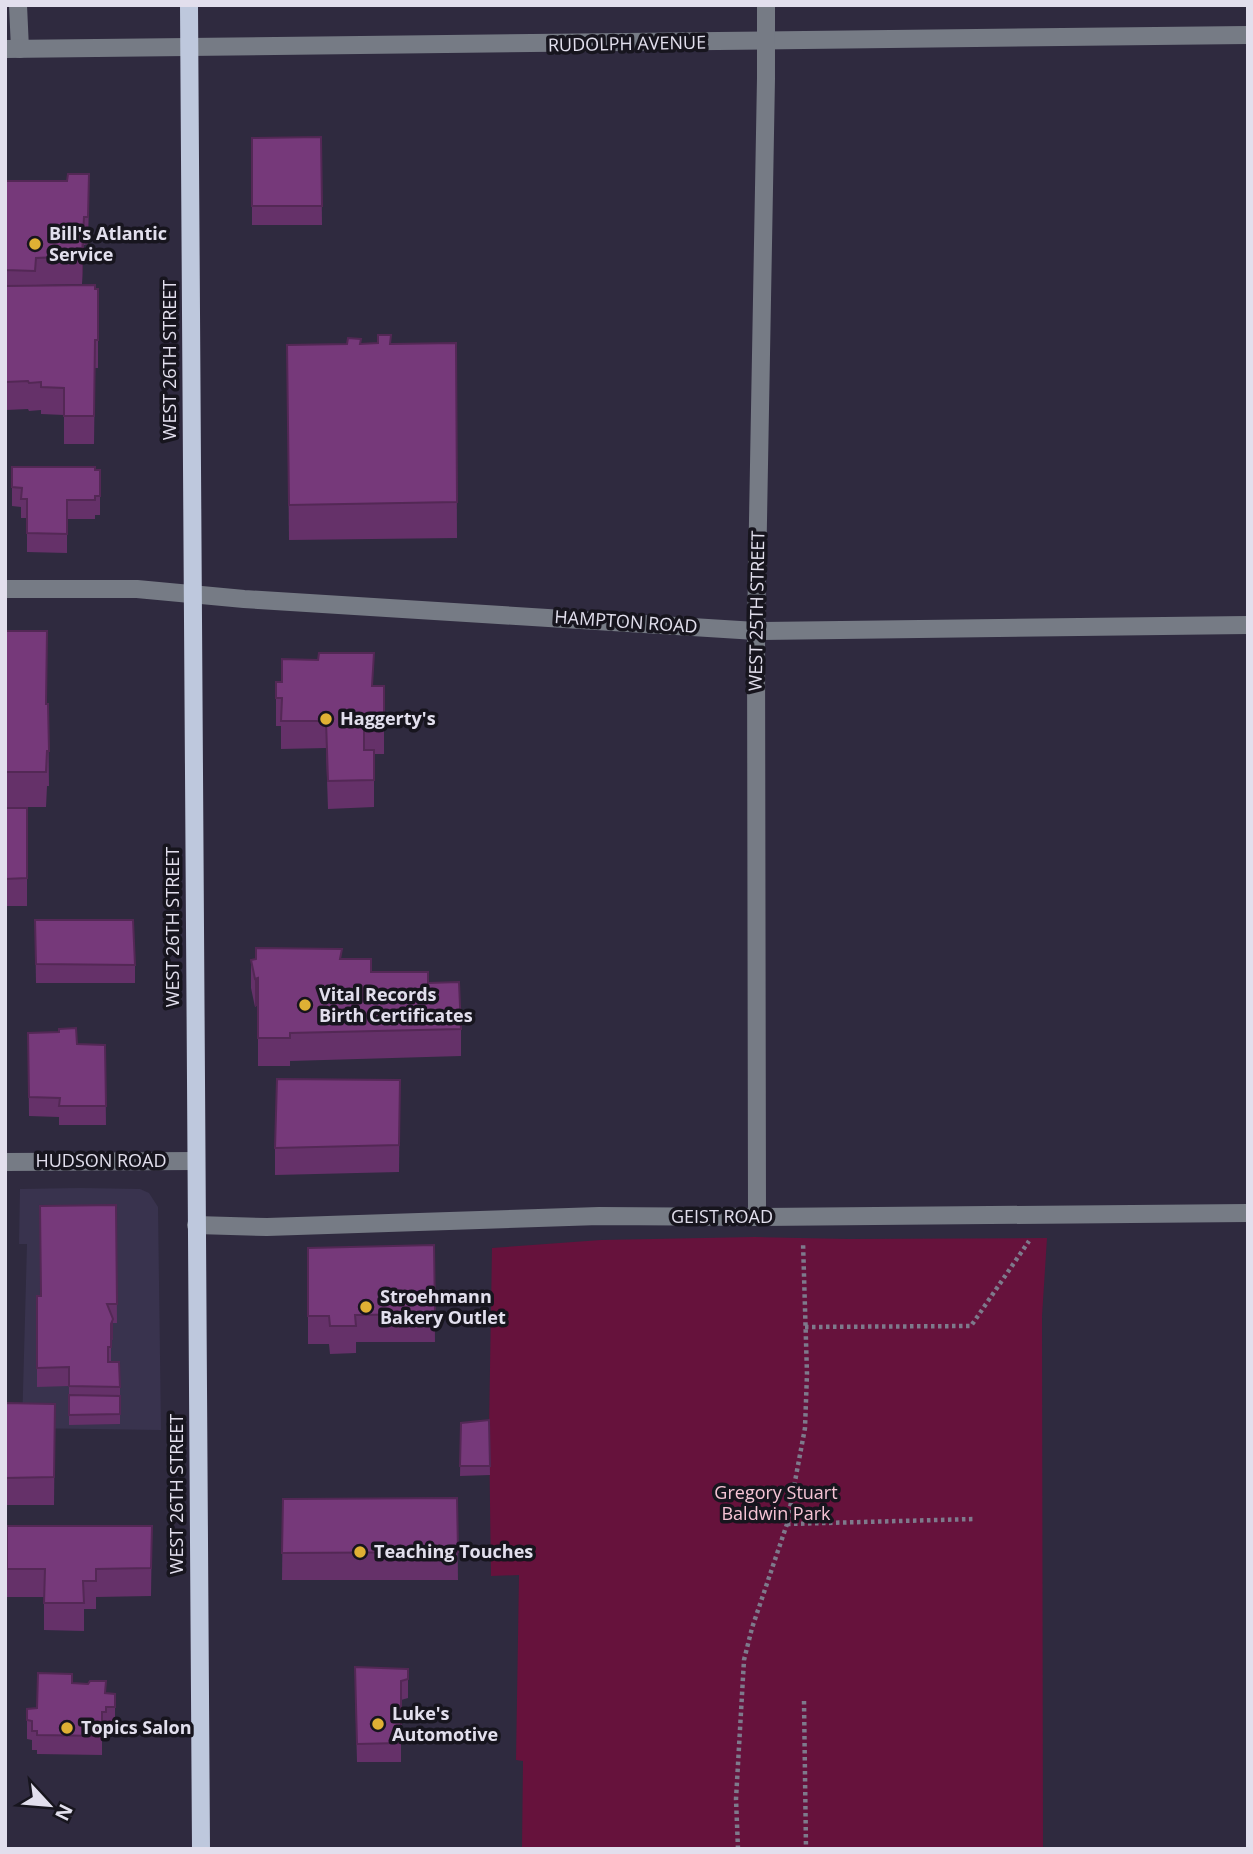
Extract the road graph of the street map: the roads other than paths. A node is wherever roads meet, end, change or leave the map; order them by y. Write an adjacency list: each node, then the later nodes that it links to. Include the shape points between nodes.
1 (19, 5): 6 (street)
2 (189, 5): 7 (main road, WEST 26TH STREET)
3 (766, 5): 5 (street, WEST 25TH STREET)
4 (1248, 35): 5 (street, RUDOLPH AVENUE)
5 (765, 42): 7 (street, RUDOLPH AVENUE); 11 (street, WEST 25TH STREET)
6 (13, 49): 7 (street, RUDOLPH AVENUE)
7 (189, 49): 9 (main road, WEST 26TH STREET)
8 (5, 589): 9 (street, HAMPTON ROAD, via 136,589)
9 (192, 594): 11 (street, HAMPTON ROAD); 12 (main road, WEST 26TH STREET)
10 (1248, 625): 11 (street, HAMPTON ROAD)
11 (756, 631): 15 (street, WEST 25TH STREET)
12 (196, 1161): 13 (street, HUDSON ROAD); 16 (main road, WEST 26TH STREET)
13 (5, 1162)
14 (1248, 1213): 15 (street, GEIST ROAD)
15 (757, 1217): 16 (street, GEIST ROAD)
16 (196, 1225): 17 (main road, WEST 26TH STREET)
17 (201, 1849)

